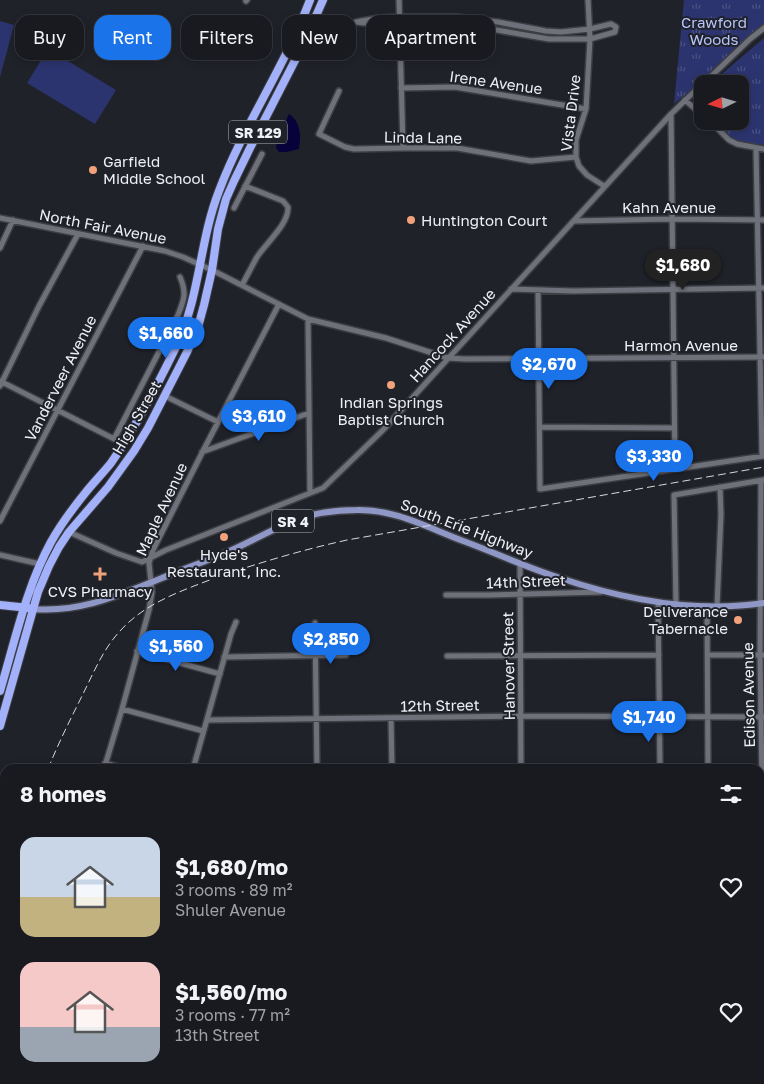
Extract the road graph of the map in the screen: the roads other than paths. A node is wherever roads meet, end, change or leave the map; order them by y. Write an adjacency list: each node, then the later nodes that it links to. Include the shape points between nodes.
1 (310, 0): 40 (highway, High Street / SR 129, via 224,179 212,211)
2 (322, 0): 41 (highway, High Street / SR 129, via 305,41 234,181 222,216)
3 (400, 0): 5 (street)
4 (588, 0): 10 (street, Vista Drive)
5 (400, 15)
6 (366, 20): 8 (street, via 356,22)
7 (495, 22): 10 (street, via 546,31)
8 (366, 23)
9 (764, 28): 14 (street, Hancock Avenue)
10 (590, 29): 12 (street, Vista Drive); 12 (street, via 611,24 616,27 615,32)
11 (495, 30): 12 (street, via 549,39)
12 (590, 39): 20 (street, Vista Drive)
13 (401, 60): 15 (street)
14 (712, 75)
15 (401, 88): 20 (street, Irene Avenue, via 455,87); 23 (street)
16 (340, 91): 23 (street, Linda Lane, via 319,134 354,149)
17 (694, 92): 18 (street, Hancock Avenue)
18 (686, 100): 19 (street); 21 (street, Hancock Avenue)
19 (694, 108)
20 (586, 109): 27 (street, Vista Drive, via 576,140)
21 (671, 114): 29 (street, Hancock Avenue); 32 (street)
22 (719, 130): 24 (street, via 737,144)
23 (403, 148): 27 (street, Linda Lane, via 457,148 530,161)
24 (756, 148): 25 (street); 34 (street)
25 (764, 149)
26 (262, 154): 28 (street)
27 (576, 157): 29 (street, Vista Drive, via 587,175)
28 (246, 186): 30 (street); 43 (street, via 283,202 288,207 288,214)
29 (604, 186): 36 (street, Hancock Avenue)
30 (234, 208)
31 (0, 218): 33 (street, North Fair Avenue)
32 (672, 219): 34 (street, Kahn Avenue); 36 (street, Kahn Avenue); 44 (street)
33 (13, 220): 37 (street, North Fair Avenue); 39 (street)
34 (757, 220): 35 (street, Kahn Avenue); 45 (street)
35 (764, 220)
36 (574, 221): 46 (street, Hancock Avenue)
37 (78, 234): 38 (street, North Fair Avenue); 54 (street)
38 (143, 246): 40 (street, North Fair Avenue); 56 (street, Vanderveer Avenue)
39 (0, 248)
40 (200, 264): 41 (street, North Fair Avenue); 62 (highway, High Street / SR 129, via 186,325)
41 (212, 270): 43 (street, North Fair Avenue); 55 (highway, High Street / SR 129, via 198,327)
42 (180, 277): 61 (street, High Street, via 184,299 178,315)
43 (242, 285): 48 (street, North Fair Avenue)
44 (673, 288): 45 (street); 47 (street); 53 (street)
45 (761, 288): 50 (street)
46 (512, 289): 47 (street); 51 (street, Hancock Avenue)
47 (538, 290): 52 (street)
48 (279, 304): 49 (street, North Fair Avenue); 58 (street, Maple Avenue)
49 (308, 319): 51 (street, Harmon Avenue, via 381,336); 57 (street)
50 (762, 357): 53 (street, Harmon Avenue); 64 (street)
51 (448, 358): 52 (street, Harmon Avenue); 68 (street, Hancock Avenue, via 376,437 323,488)
52 (539, 358): 53 (street, Harmon Avenue); 59 (street)
53 (674, 358): 60 (street)
54 (1, 383): 56 (street)
55 (165, 396): 58 (street); 70 (highway, High Street / SR 129, via 123,466)
56 (58, 410): 61 (street); 69 (street, Vanderveer Avenue)
57 (309, 413): 63 (street); 68 (street)
58 (218, 422): 63 (street, Maple Avenue)
59 (540, 427): 60 (street); 65 (street, via 540,489)
60 (674, 428): 65 (street)
61 (114, 439): 62 (street)
62 (124, 444): 75 (highway, High Street / SR 129, via 70,513)
63 (202, 453): 71 (street, Maple Avenue)
64 (763, 456): 65 (street)
65 (675, 468)
66 (762, 480): 67 (street); 82 (street, Edison Avenue)
67 (720, 487): 83 (street, via 674,495); 86 (street)
68 (310, 493): 72 (street, Hancock Avenue)
69 (0, 521)
70 (69, 532): 74 (street, Hancock Avenue, via 137,561); 88 (highway, High Street / SR 129, via 49,566)
71 (157, 542): 72 (street); 74 (street, Maple Avenue)
72 (166, 550): 74 (street, Hancock Avenue)
73 (0, 555): 75 (street)
74 (150, 558): 77 (street, Maple Avenue)
75 (40, 564): 87 (highway, High Street / SR 129)
76 (520, 564): 77 (main road, South Erie Highway / SR 4, via 404,517 379,511 343,510 294,521); 78 (main road, South Erie Highway / SR 4); 79 (street, Hanover Street)
77 (150, 582): 88 (main road, South Erie Highway / SR 4, via 84,606); 91 (street, Maple Avenue, via 150,606)
78 (606, 592): 79 (street, 14th Street); 81 (main road, South Erie Highway / SR 4)
79 (520, 594): 80 (street, 14th Street); 98 (street, Hanover Street)
80 (446, 595)
81 (658, 602): 83 (main road, South Erie Highway / SR 4); 94 (street)
82 (762, 603): 86 (main road, South Erie Highway / SR 4); 96 (street, Edison Avenue)
83 (676, 604): 85 (main road, South Erie Highway / SR 4)
84 (0, 605): 87 (highway, SR 4)
85 (707, 607): 86 (main road, South Erie Highway / SR 4); 95 (street)
86 (717, 607)
87 (24, 608): 88 (highway, South Erie Highway / SR 4); 101 (highway, High Street / SR 129)
88 (33, 609): 110 (highway, High Street / SR 129)
89 (236, 622): 99 (street)
90 (314, 623): 92 (street)
91 (137, 651): 100 (street); 102 (street, Maple Avenue)
92 (316, 655): 93 (street); 99 (street); 107 (street)
93 (346, 655)
94 (659, 655): 98 (street); 104 (street)
95 (708, 655): 96 (street); 105 (street)
96 (762, 655): 106 (street, Edison Avenue)
97 (447, 656): 98 (street)
98 (520, 656): 103 (street, Hanover Street)
99 (224, 657): 100 (street)
100 (220, 674): 109 (street)
101 (0, 691)
102 (122, 709): 111 (street); 112 (street, Maple Avenue)
103 (522, 716): 104 (street, 12th Street); 108 (street, 12th Street); 116 (street, Hanover Street)
104 (659, 716): 105 (street, 12th Street); 117 (street)
105 (708, 717): 106 (street, 12th Street); 118 (street)
106 (763, 717): 119 (street, Edison Avenue)
107 (317, 718): 108 (street, 12th Street); 109 (street, 12th Street); 114 (street)
108 (392, 718): 115 (street)
109 (207, 720): 111 (street)
110 (0, 726)
111 (203, 731): 113 (street)
112 (106, 764)
113 (194, 764)
114 (317, 764)
115 (392, 764)
116 (521, 764)
117 (660, 764)
118 (708, 764)
119 (762, 764)

